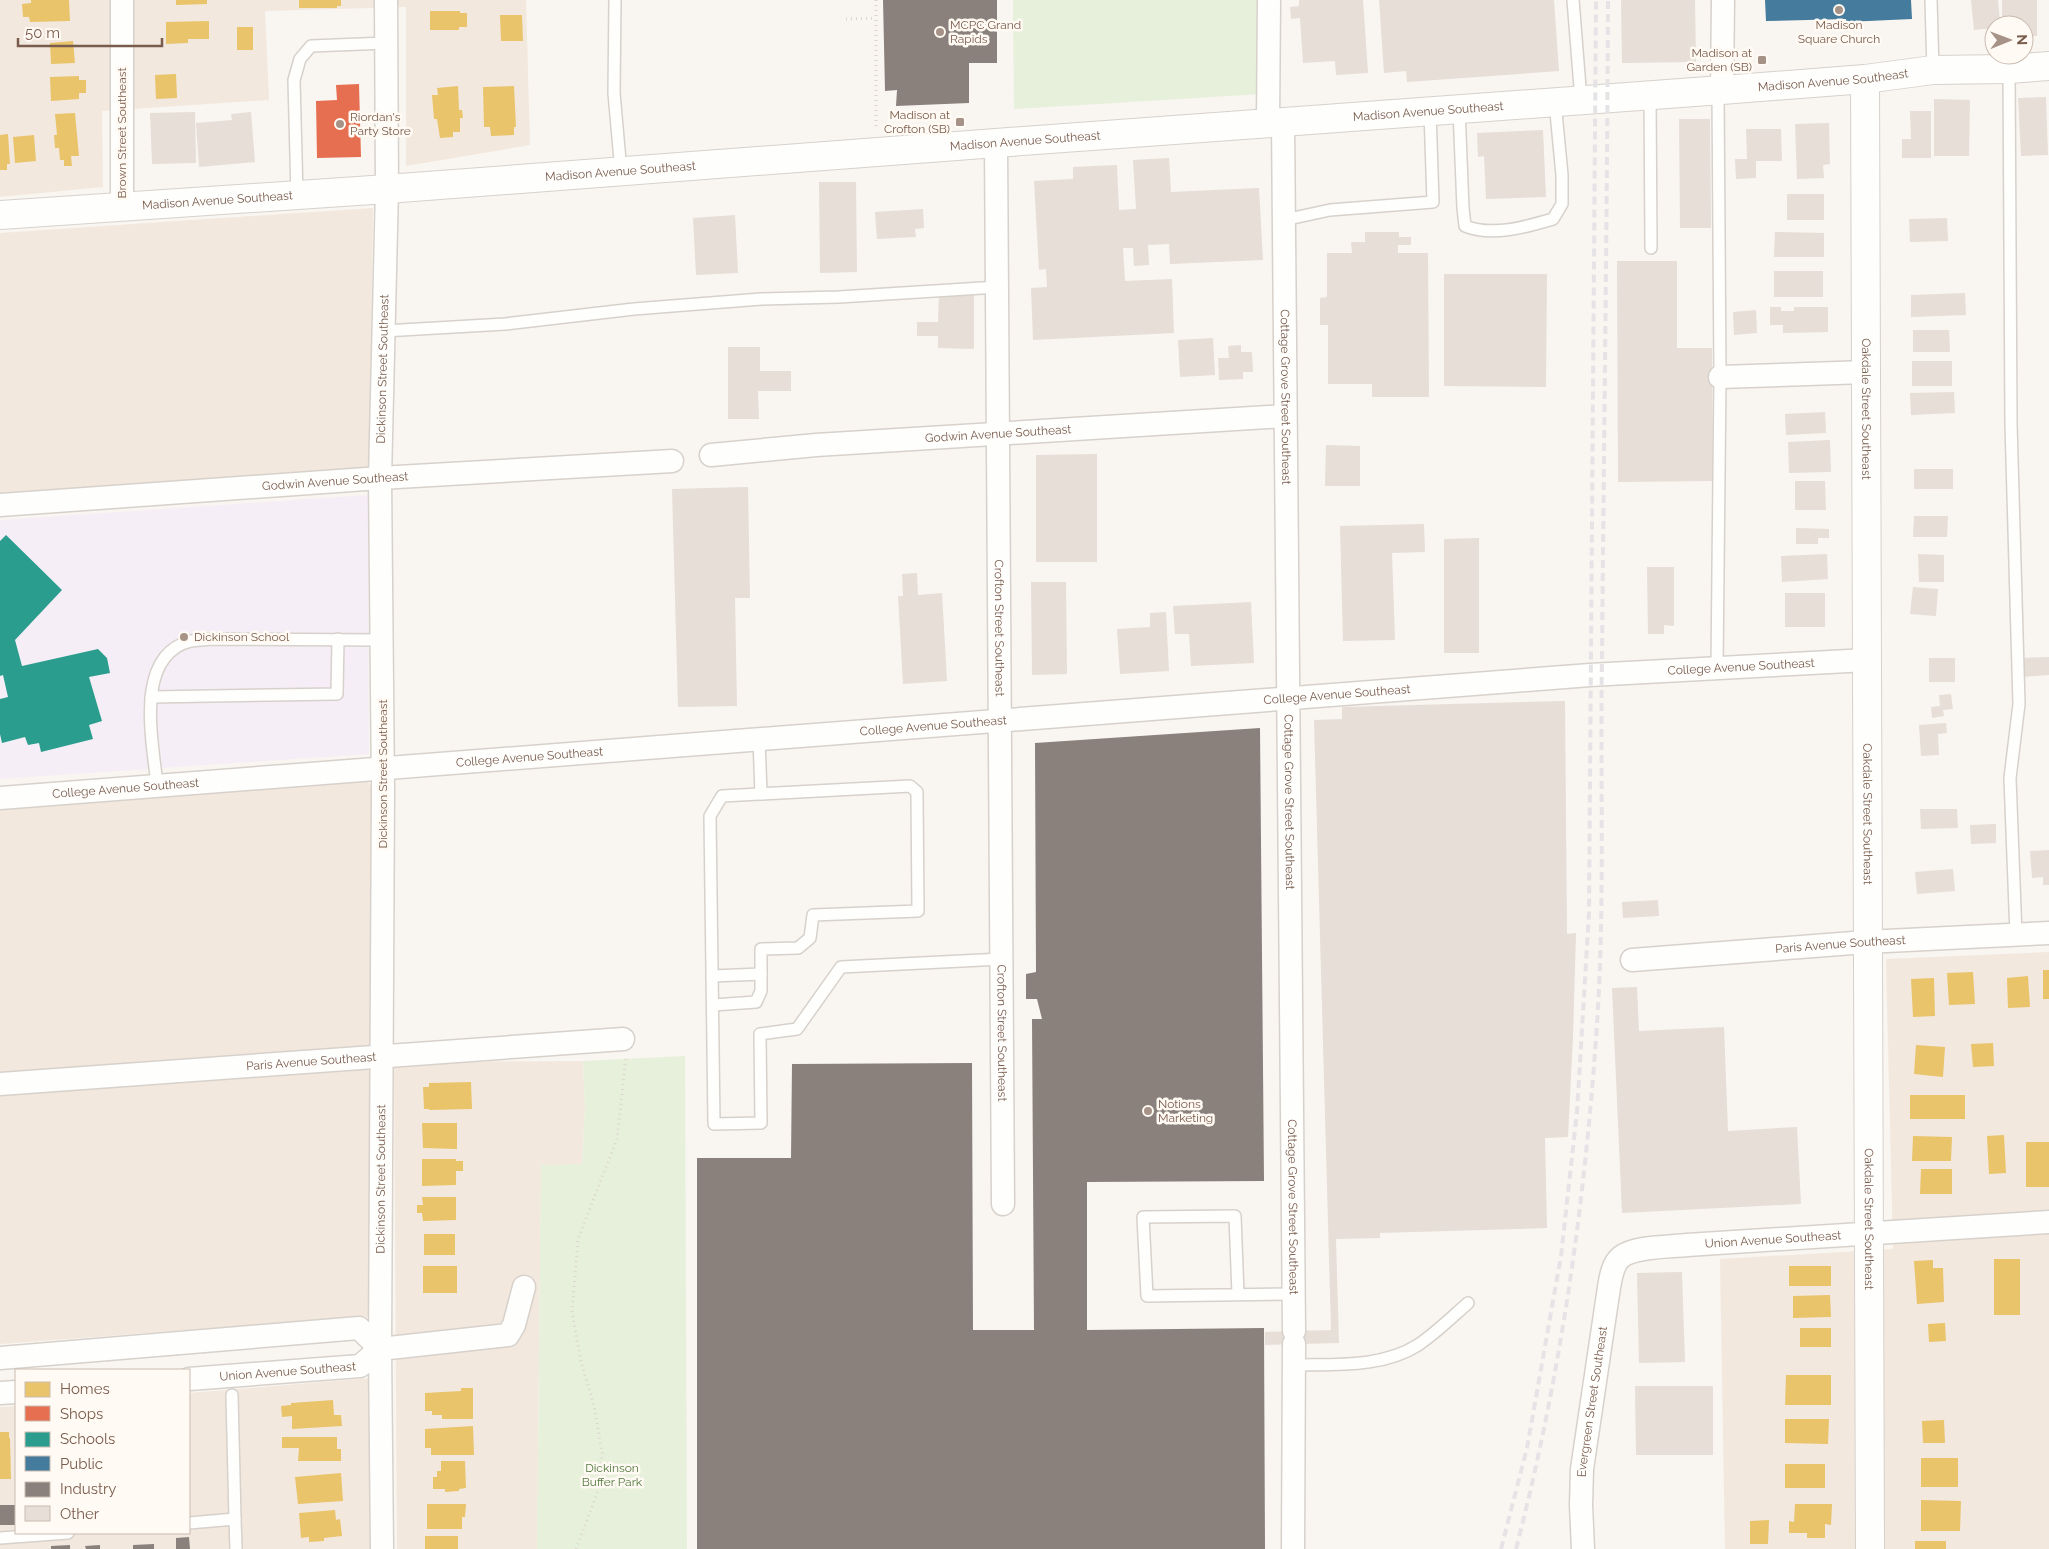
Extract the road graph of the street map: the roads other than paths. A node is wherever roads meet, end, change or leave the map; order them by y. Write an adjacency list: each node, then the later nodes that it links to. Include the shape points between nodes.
1 (122, 0): 23 (street, Brown Street Southeast)
2 (386, 0): 8 (street, Dickinson Street Southeast)
3 (615, 0): 20 (lane, via 614,93)
4 (1269, 0): 18 (street, Cottage Grove Street Southeast)
5 (1573, 0): 15 (lane)
6 (1723, 0): 13 (street)
7 (1931, 0): 11 (lane)
8 (386, 43): 21 (street, Dickinson Street Southeast); 22 (lane, via 312,46 300,59 294,80)
9 (2049, 66): 10 (street, Madison Avenue Southeast)
10 (2009, 69): 11 (street, Madison Avenue Southeast); 50 (lane, via 2011,424 2019,704 2010,778)
11 (1933, 70): 12 (street, Madison Avenue Southeast)
12 (1865, 80): 13 (street, Madison Avenue Southeast); 29 (street, Oakdale Street Southeast)
13 (1720, 90): 14 (street, Madison Avenue Southeast); 30 (lane)
14 (1650, 96): 15 (street, Madison Avenue Southeast); 26 (lane)
15 (1568, 101): 16 (street, Madison Avenue Southeast); 16 (lane, via 1562,204 1553,219 1526,227 1478,231 1465,226 1462,208)
16 (1458, 109): 17 (street, Madison Avenue Southeast)
17 (1430, 111): 18 (street, Madison Avenue Southeast); 25 (lane, via 1433,202 1330,210)
18 (1276, 123): 19 (street, Madison Avenue Southeast); 25 (street, Cottage Grove Street Southeast)
19 (996, 143): 20 (street, Madison Avenue Southeast); 27 (street, Crofton Street Southeast)
20 (621, 172): 21 (street, Madison Avenue Southeast)
21 (387, 190): 22 (street, Madison Avenue Southeast); 28 (street, Dickinson Street Southeast)
22 (297, 195): 23 (street, Madison Avenue Southeast)
23 (122, 206): 24 (street, Madison Avenue Southeast)
24 (0, 215)
25 (1284, 220): 31 (street, Cottage Grove Street Southeast)
26 (1651, 248)
27 (998, 287): 28 (lane, via 761,299 505,324); 32 (street, Crofton Street Southeast)
28 (384, 331): 35 (street, Dickinson Street Southeast)
29 (1866, 372): 30 (street); 39 (street, Oakdale Street Southeast)
30 (1720, 377): 40 (lane)
31 (1285, 416): 32 (street, Godwin Avenue Southeast); 42 (street, Cottage Grove Street Southeast)
32 (999, 434): 33 (street, Godwin Avenue Southeast); 43 (street, Crofton Street Southeast)
33 (711, 455)
34 (672, 462): 35 (street, Godwin Avenue Southeast)
35 (380, 478): 36 (street, Godwin Avenue Southeast); 38 (street, Dickinson Street Southeast)
36 (0, 505)
37 (338, 639): 38 (lane); 41 (lane, via 210,639 189,642 171,652 157,669); 41 (lane, via 337,694)
38 (382, 640): 45 (street, Dickinson Street Southeast)
39 (1867, 660): 40 (street, College Avenue Southeast); 51 (street, Oakdale Street Southeast)
40 (1717, 668): 42 (street, College Avenue Southeast, via 1581,675)
41 (151, 697): 46 (lane)
42 (1288, 699): 43 (street, College Avenue Southeast); 66 (street, Cottage Grove Street Southeast)
43 (1001, 720): 44 (street, College Avenue Southeast); 52 (street, Crofton Street Southeast)
44 (759, 739): 45 (street, College Avenue Southeast); 47 (lane)
45 (383, 766): 46 (street, College Avenue Southeast); 58 (street, Dickinson Street Southeast)
46 (157, 785): 48 (street, College Avenue Southeast)
47 (761, 794): 54 (lane, via 910,786 917,792 918,911 813,915 810,938 798,948 761,949); 55 (lane, via 722,796 710,816)
48 (0, 798)
49 (2049, 933): 50 (street, Paris Avenue Southeast)
50 (2016, 935): 51 (street, Paris Avenue Southeast)
51 (1866, 942): 53 (street, Paris Avenue Southeast); 62 (street, Oakdale Street Southeast)
52 (1002, 959): 56 (lane, via 841,967 797,1029 760,1034 761,1124 714,1124); 60 (street, Crofton Street Southeast)
53 (1632, 960)
54 (761, 974): 55 (lane); 56 (lane, via 761,991 756,1002)
55 (712, 976): 56 (lane)
56 (712, 1005)
57 (623, 1039): 58 (street, Paris Avenue Southeast)
58 (383, 1058): 59 (street, Paris Avenue Southeast); 69 (street, Dickinson Street Southeast)
59 (0, 1084)
60 (1003, 1204)
61 (2049, 1222): 62 (street, Union Avenue Southeast)
62 (1869, 1235): 63 (street, Union Avenue Southeast, via 1636,1250); 83 (street, Oakdale Street Southeast)
63 (1620, 1257): 82 (street, Evergreen Street Southeast, via 1608,1294 1582,1469)
64 (524, 1286): 69 (street, via 514,1325 508,1335)
65 (1238, 1294): 65 (lane, via 1147,1296 1144,1217 1235,1216); 66 (lane)
66 (1294, 1294): 68 (street, Cottage Grove Street Southeast)
67 (1468, 1303): 68 (lane, via 1417,1345 1384,1359 1354,1364)
68 (1294, 1347): 81 (street, Cottage Grove Street Southeast)
69 (380, 1349): 70 (street, via 359,1328); 71 (street, Union Avenue Southeast, via 360,1366); 80 (street, Dickinson Street Southeast)
70 (0, 1358)
71 (190, 1379)
72 (15, 1392): 73 (street)
73 (0, 1393)
74 (232, 1395): 75 (lane)
75 (235, 1519): 76 (lane); 79 (lane)
76 (190, 1523)
77 (54, 1534): 78 (lane)
78 (0, 1538)
79 (236, 1549)
80 (382, 1549)
81 (1293, 1549)
82 (1583, 1549)
83 (1870, 1549)

